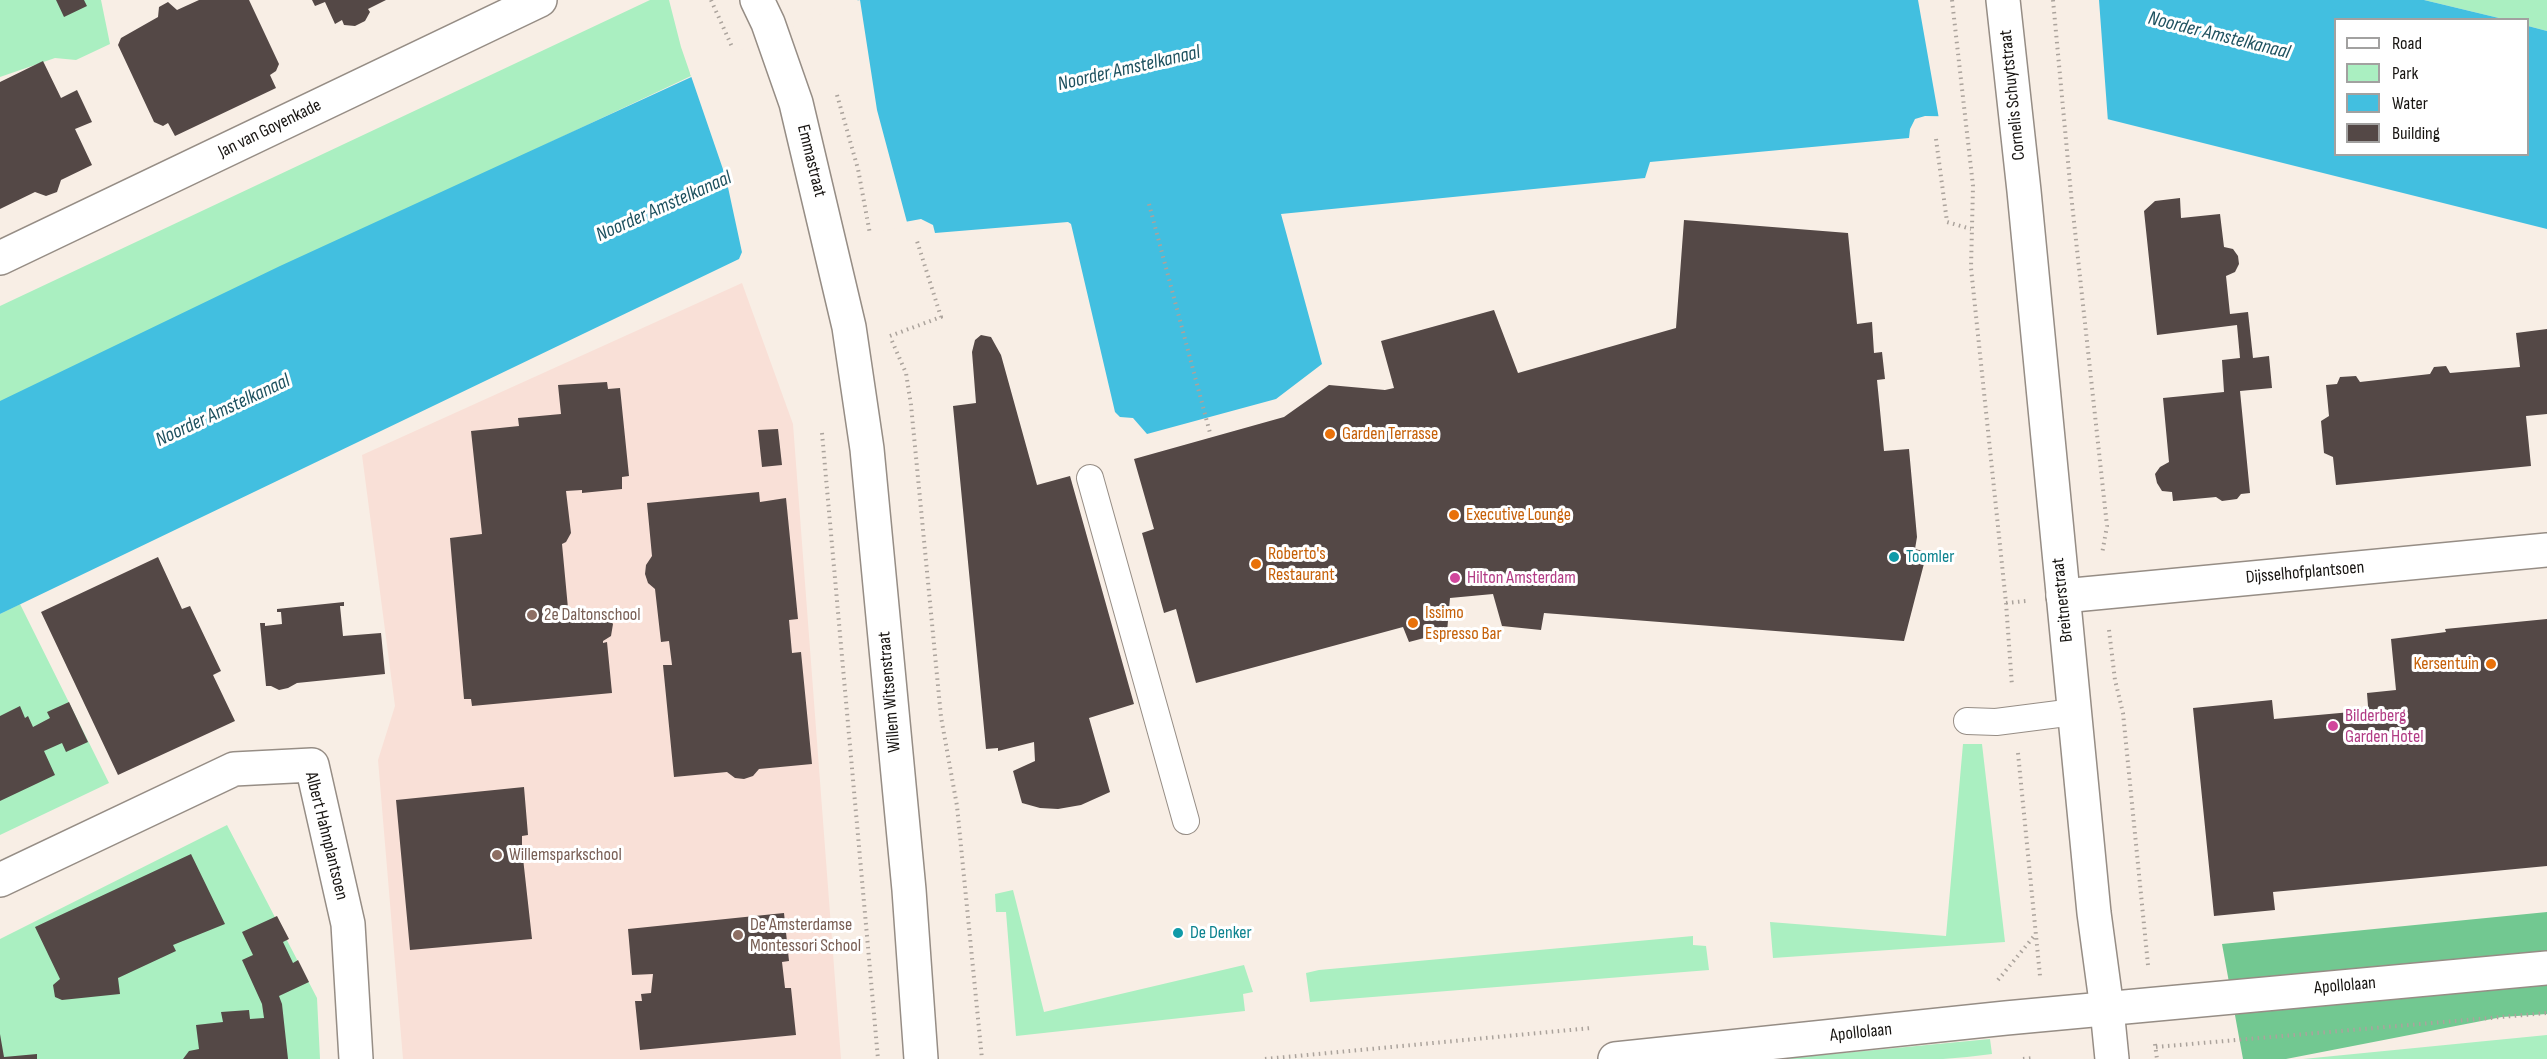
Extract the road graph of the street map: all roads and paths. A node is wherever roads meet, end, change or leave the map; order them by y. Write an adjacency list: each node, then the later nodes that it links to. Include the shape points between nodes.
1 (540, 0): 14 (street, Jan van Goyenkade)
2 (711, 0): 7 (path)
3 (1952, 0): 12 (path, via 1973,186)
4 (2003, 0): 9 (street, Cornelis Schuytstraat)
5 (2053, 0): 10 (path)
6 (763, 11): 15 (street, Emmastraat, via 796,103)
7 (725, 33)
8 (1936, 139): 12 (path, via 1947,222)
9 (2024, 191): 22 (street, Breitnerstraat)
10 (2071, 194)
11 (1149, 204): 19 (path)
12 (1971, 229): 24 (path, via 1971,268 2006,603)
13 (917, 241): 17 (path, via 941,317)
14 (0, 258)
15 (849, 327): 37 (street, Willem Witsenstraat, via 868,461)
16 (888, 328): 17 (path)
17 (890, 336): 38 (path, via 906,373 911,405 941,717 957,806)
18 (822, 428): 36 (path)
19 (1210, 433)
20 (1090, 478): 26 (lane)
21 (2547, 550): 22 (street, Dijsselhofplantsoen)
22 (2063, 596): 23 (street, Breitnerstraat)
23 (2074, 712): 24 (lane); 32 (street, Breitnerstraat)
24 (2014, 719): 25 (lane); 28 (path)
25 (1966, 721)
26 (1186, 821)
27 (0, 880): 35 (street, Albert Hahnplantsoen, via 234,769 312,765 348,924)
28 (2035, 934): 30 (path); 31 (path)
29 (2547, 968): 32 (street, Apollolaan)
30 (2040, 980)
31 (1995, 984)
32 (2107, 1009): 39 (street, Apollolaan); 40 (street)
33 (2547, 1013): 34 (path)
34 (2156, 1047)
35 (356, 1059)
36 (878, 1059)
37 (921, 1059)
38 (982, 1059)
39 (1615, 1059)
40 (2112, 1059)

